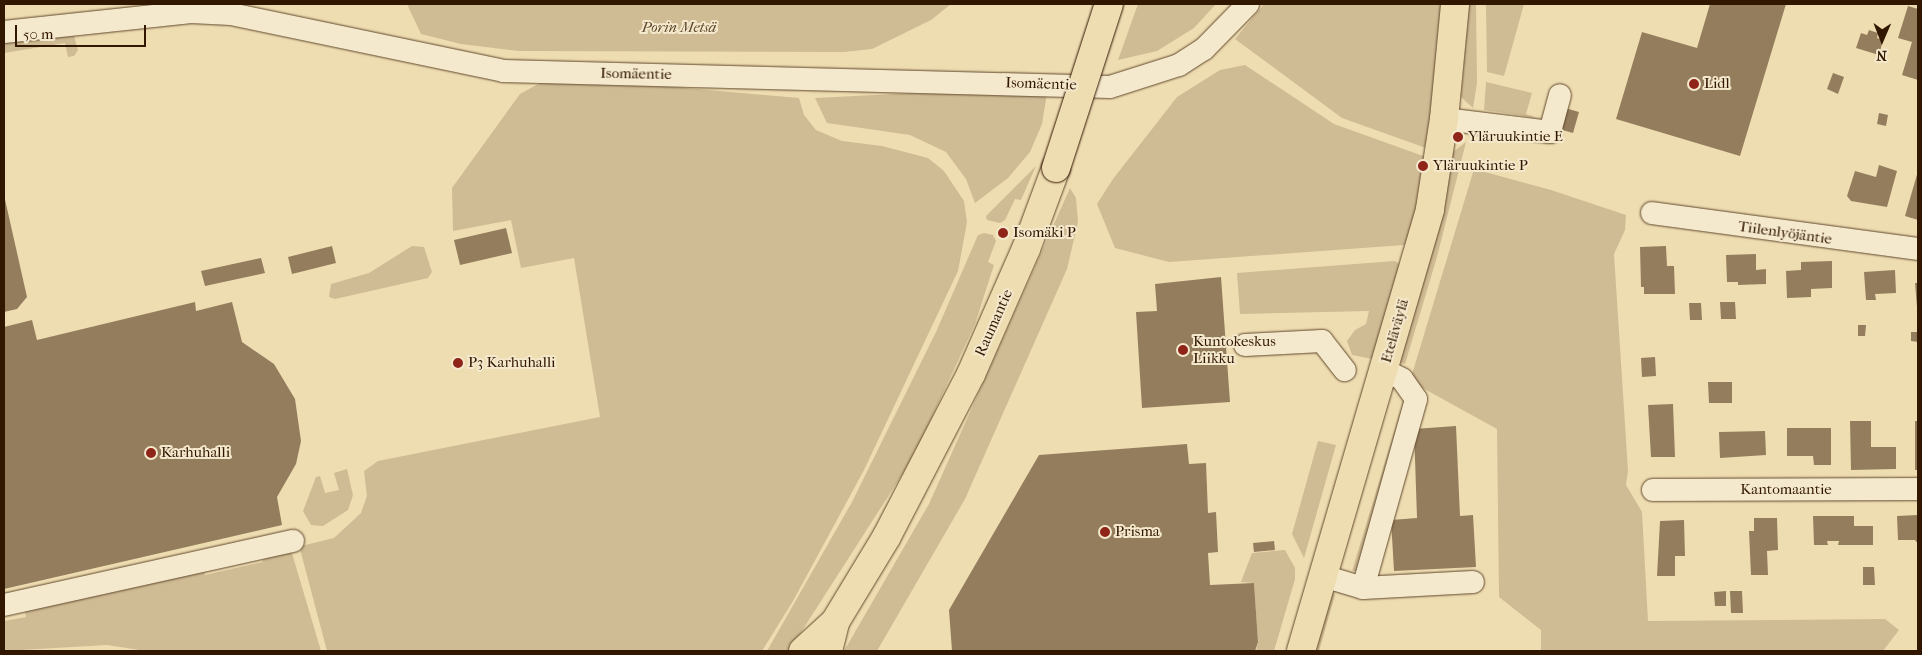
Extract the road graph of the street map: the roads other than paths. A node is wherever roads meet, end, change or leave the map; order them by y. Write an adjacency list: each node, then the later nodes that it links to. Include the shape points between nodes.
1 (1109, 4): 19 (main road, Raumantie, bridge, via 1026,249 971,374 887,536)
2 (1248, 4): 4 (street, Isomäentie, via 1211,44 1179,65 1110,87 503,71 231,14 192,12)
3 (1455, 4): 6 (main road, Eteläväylä)
4 (4, 32)
5 (1560, 95): 6 (street, via 1550,132)
6 (1444, 119): 11 (main road, Eteläväylä, via 1430,209)
7 (1652, 213): 8 (street, Tiilenlyöjäntie)
8 (1918, 249)
9 (1245, 345): 10 (street, via 1322,341)
10 (1345, 370)
11 (1384, 370): 15 (main road, Eteläväylä); 17 (street, via 1402,379 1416,399)
12 (1918, 489): 13 (street, Kantomaantie)
13 (1653, 490)
14 (293, 541): 18 (street)
15 (1323, 576): 17 (street); 22 (main road, Eteläväylä)
16 (1473, 582): 17 (street)
17 (1363, 588)
18 (4, 605)
19 (835, 622): 20 (main road, Raumantie); 21 (main road, Raumantie)
20 (803, 651)
21 (828, 651)
22 (1301, 651)

